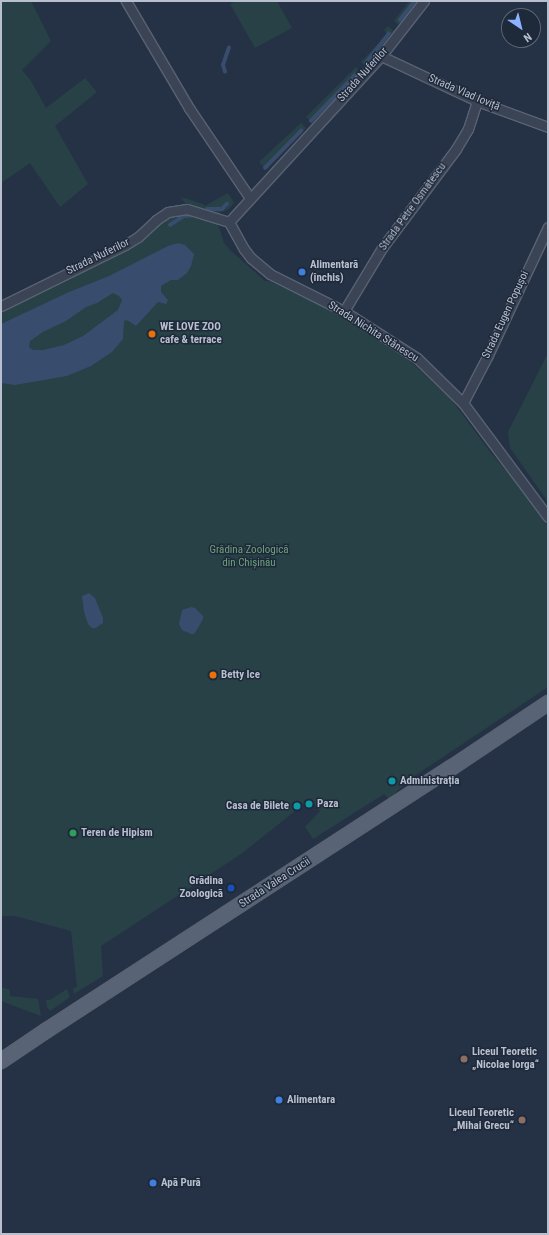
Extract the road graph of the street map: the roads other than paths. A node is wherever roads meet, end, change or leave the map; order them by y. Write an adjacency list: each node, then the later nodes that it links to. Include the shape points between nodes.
1 (126, 1): 6 (street, via 193,114)
2 (424, 1): 3 (street, Strada Nuferilor)
3 (381, 56): 4 (street, Strada Vlad Ioviță); 6 (street, Strada Nuferilor)
4 (477, 101): 5 (street, Strada Vlad Ioviță); 10 (street, Strada Petre Osmătescu, via 468,129 456,149 382,248)
5 (548, 127)
6 (250, 198): 7 (street, Strada Nuferilor)
7 (229, 222): 9 (street, Strada Nuferilor, via 187,209 168,212 125,245); 10 (street, Strada Nichita Stănescu, via 251,258 270,274)
8 (548, 226): 11 (street, Strada Eugen Popușoi)
9 (1, 306)
10 (344, 311): 11 (street, Strada Nichita Stănescu, via 417,358)
11 (463, 403): 12 (street, Strada Nichita Stănescu)
12 (548, 516)
13 (548, 703): 14 (main road, Strada Valea Crucii)
14 (1, 1062)

